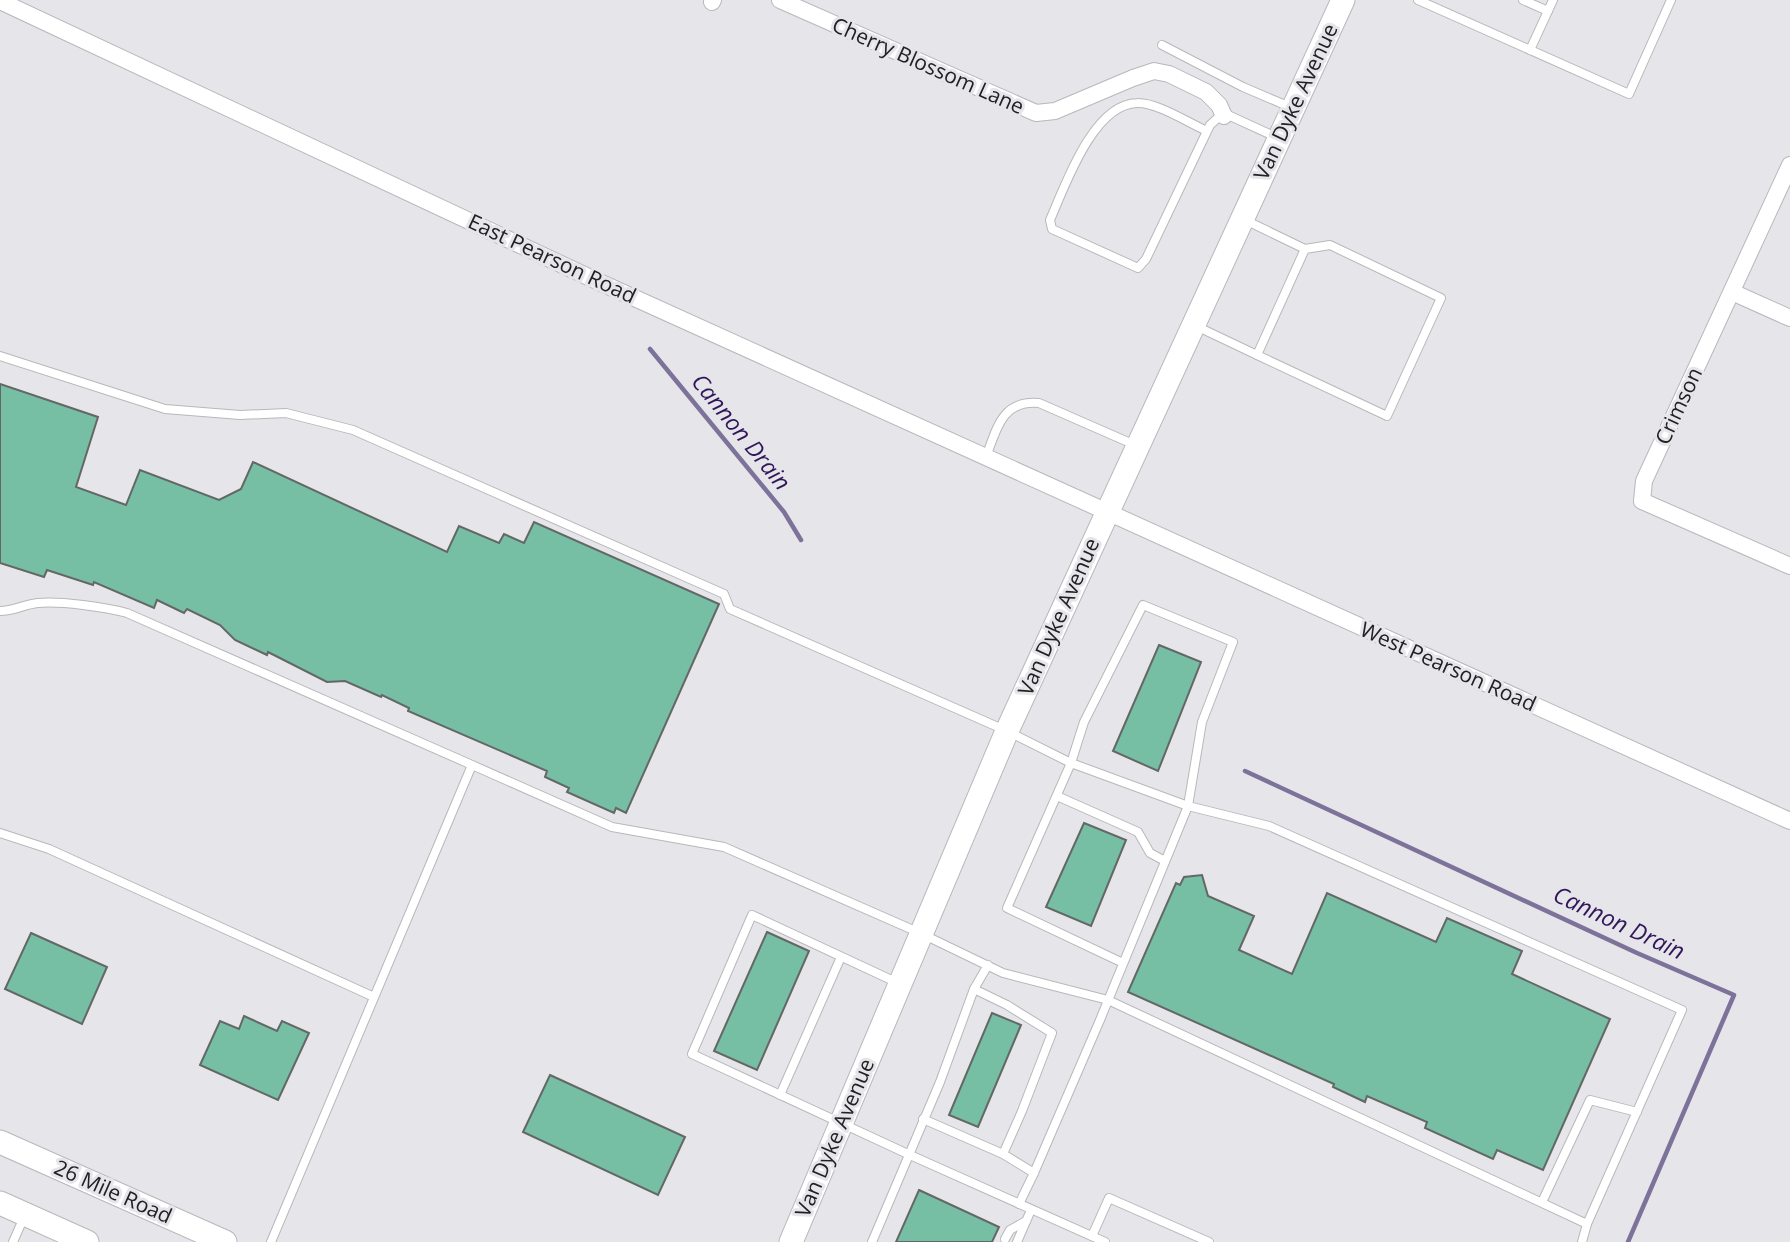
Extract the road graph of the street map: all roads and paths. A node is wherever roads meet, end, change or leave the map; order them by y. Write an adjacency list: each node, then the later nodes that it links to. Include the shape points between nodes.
1 (780, 0): 12 (street, Cherry Blossom Lane, via 1036,113 1055,111 1154,71 1206,92)
2 (1343, 0): 11 (main road, Van Dyke Avenue)
3 (1419, 0): 10 (lane)
4 (1523, 0): 8 (lane)
5 (1553, 0): 8 (lane)
6 (1671, 0): 10 (lane, via 1629,94)
7 (0, 1): 24 (street, East Pearson Road, via 597,281)
8 (1548, 11): 10 (lane)
9 (1162, 45): 11 (lane)
10 (1530, 50)
11 (1293, 108): 14 (main road, Van Dyke Avenue)
12 (1223, 116): 13 (lane); 14 (lane)
13 (1207, 131): 13 (lane, via 1138,268 1052,229 1050,220 1083,147 1111,114 1140,103)
14 (1279, 139): 16 (main road, Van Dyke Avenue)
15 (1790, 165): 18 (street, Crimson)
16 (1242, 219): 17 (lane); 20 (main road, Van Dyke Avenue)
17 (1305, 249): 21 (lane); 21 (lane, via 1330,245 1441,298 1387,416)
18 (1732, 292): 19 (street); 26 (street, Crimson, via 1644,481 1642,501)
19 (1790, 318)
20 (1193, 324): 21 (lane); 23 (main road, Van Dyke Avenue)
21 (1256, 355)
22 (0, 356): 28 (lane, via 165,410 286,413 353,430 724,594 730,610)
23 (1137, 446): 24 (lane, via 1039,403 1026,402 1007,412); 25 (main road, Van Dyke Avenue)
24 (986, 457): 25 (street, East Pearson Road)
25 (1107, 512): 28 (main road, Van Dyke Avenue); 33 (street, West Pearson Road)
26 (1790, 566)
27 (0, 611): 30 (lane, via 37,603 127,612)
28 (1007, 731): 29 (lane); 36 (main road, Van Dyke Avenue)
29 (1071, 762): 31 (lane); 32 (lane); 32 (lane, via 1084,722 1143,605 1233,642 1202,722)
30 (472, 765): 36 (lane, via 612,827 724,846); 42 (lane)
31 (1056, 796): 35 (lane, via 1138,831 1150,853); 38 (lane, via 1007,908)
32 (1188, 806): 35 (lane); 45 (lane, via 1269,826 1682,1010)
33 (1790, 821)
34 (0, 833): 42 (lane, via 49,849)
35 (1165, 861): 38 (lane)
36 (920, 933): 39 (lane); 40 (main road, Van Dyke Avenue)
37 (841, 957): 40 (lane); 44 (lane); 44 (lane, via 752,915 692,1054)
38 (1123, 962): 43 (lane)
39 (988, 965): 41 (lane); 43 (lane)
40 (899, 984): 47 (main road, Van Dyke Avenue)
41 (974, 989): 46 (lane); 49 (lane, via 1052,1033)
42 (374, 997): 64 (lane)
43 (1108, 1000): 51 (lane); 52 (lane)
44 (780, 1095): 47 (lane)
45 (1637, 1112): 52 (lane, via 1590,1100); 58 (lane)
46 (923, 1119): 49 (lane); 50 (lane)
47 (841, 1124): 50 (lane); 65 (main road, Van Dyke Avenue)
48 (0, 1142): 63 (main road, 26 Mile Road)
49 (1003, 1154): 51 (lane)
50 (910, 1156): 54 (lane); 66 (lane)
51 (1034, 1173): 54 (lane)
52 (1542, 1202): 58 (lane)
53 (0, 1203): 56 (main road)
54 (1019, 1204): 55 (lane)
55 (1031, 1210): 57 (lane); 59 (lane)
56 (25, 1214): 61 (lane); 62 (main road)
57 (1027, 1220): 60 (lane, via 1010,1230); 67 (lane)
58 (1587, 1224): 70 (lane)
59 (1092, 1236): 68 (lane); 69 (lane, via 1109,1198)
60 (1005, 1240)
61 (13, 1242)
62 (87, 1242)
63 (225, 1242)
64 (271, 1242)
65 (791, 1242)
66 (872, 1242)
67 (1017, 1242)
68 (1105, 1242)
69 (1209, 1242)
70 (1582, 1242)

